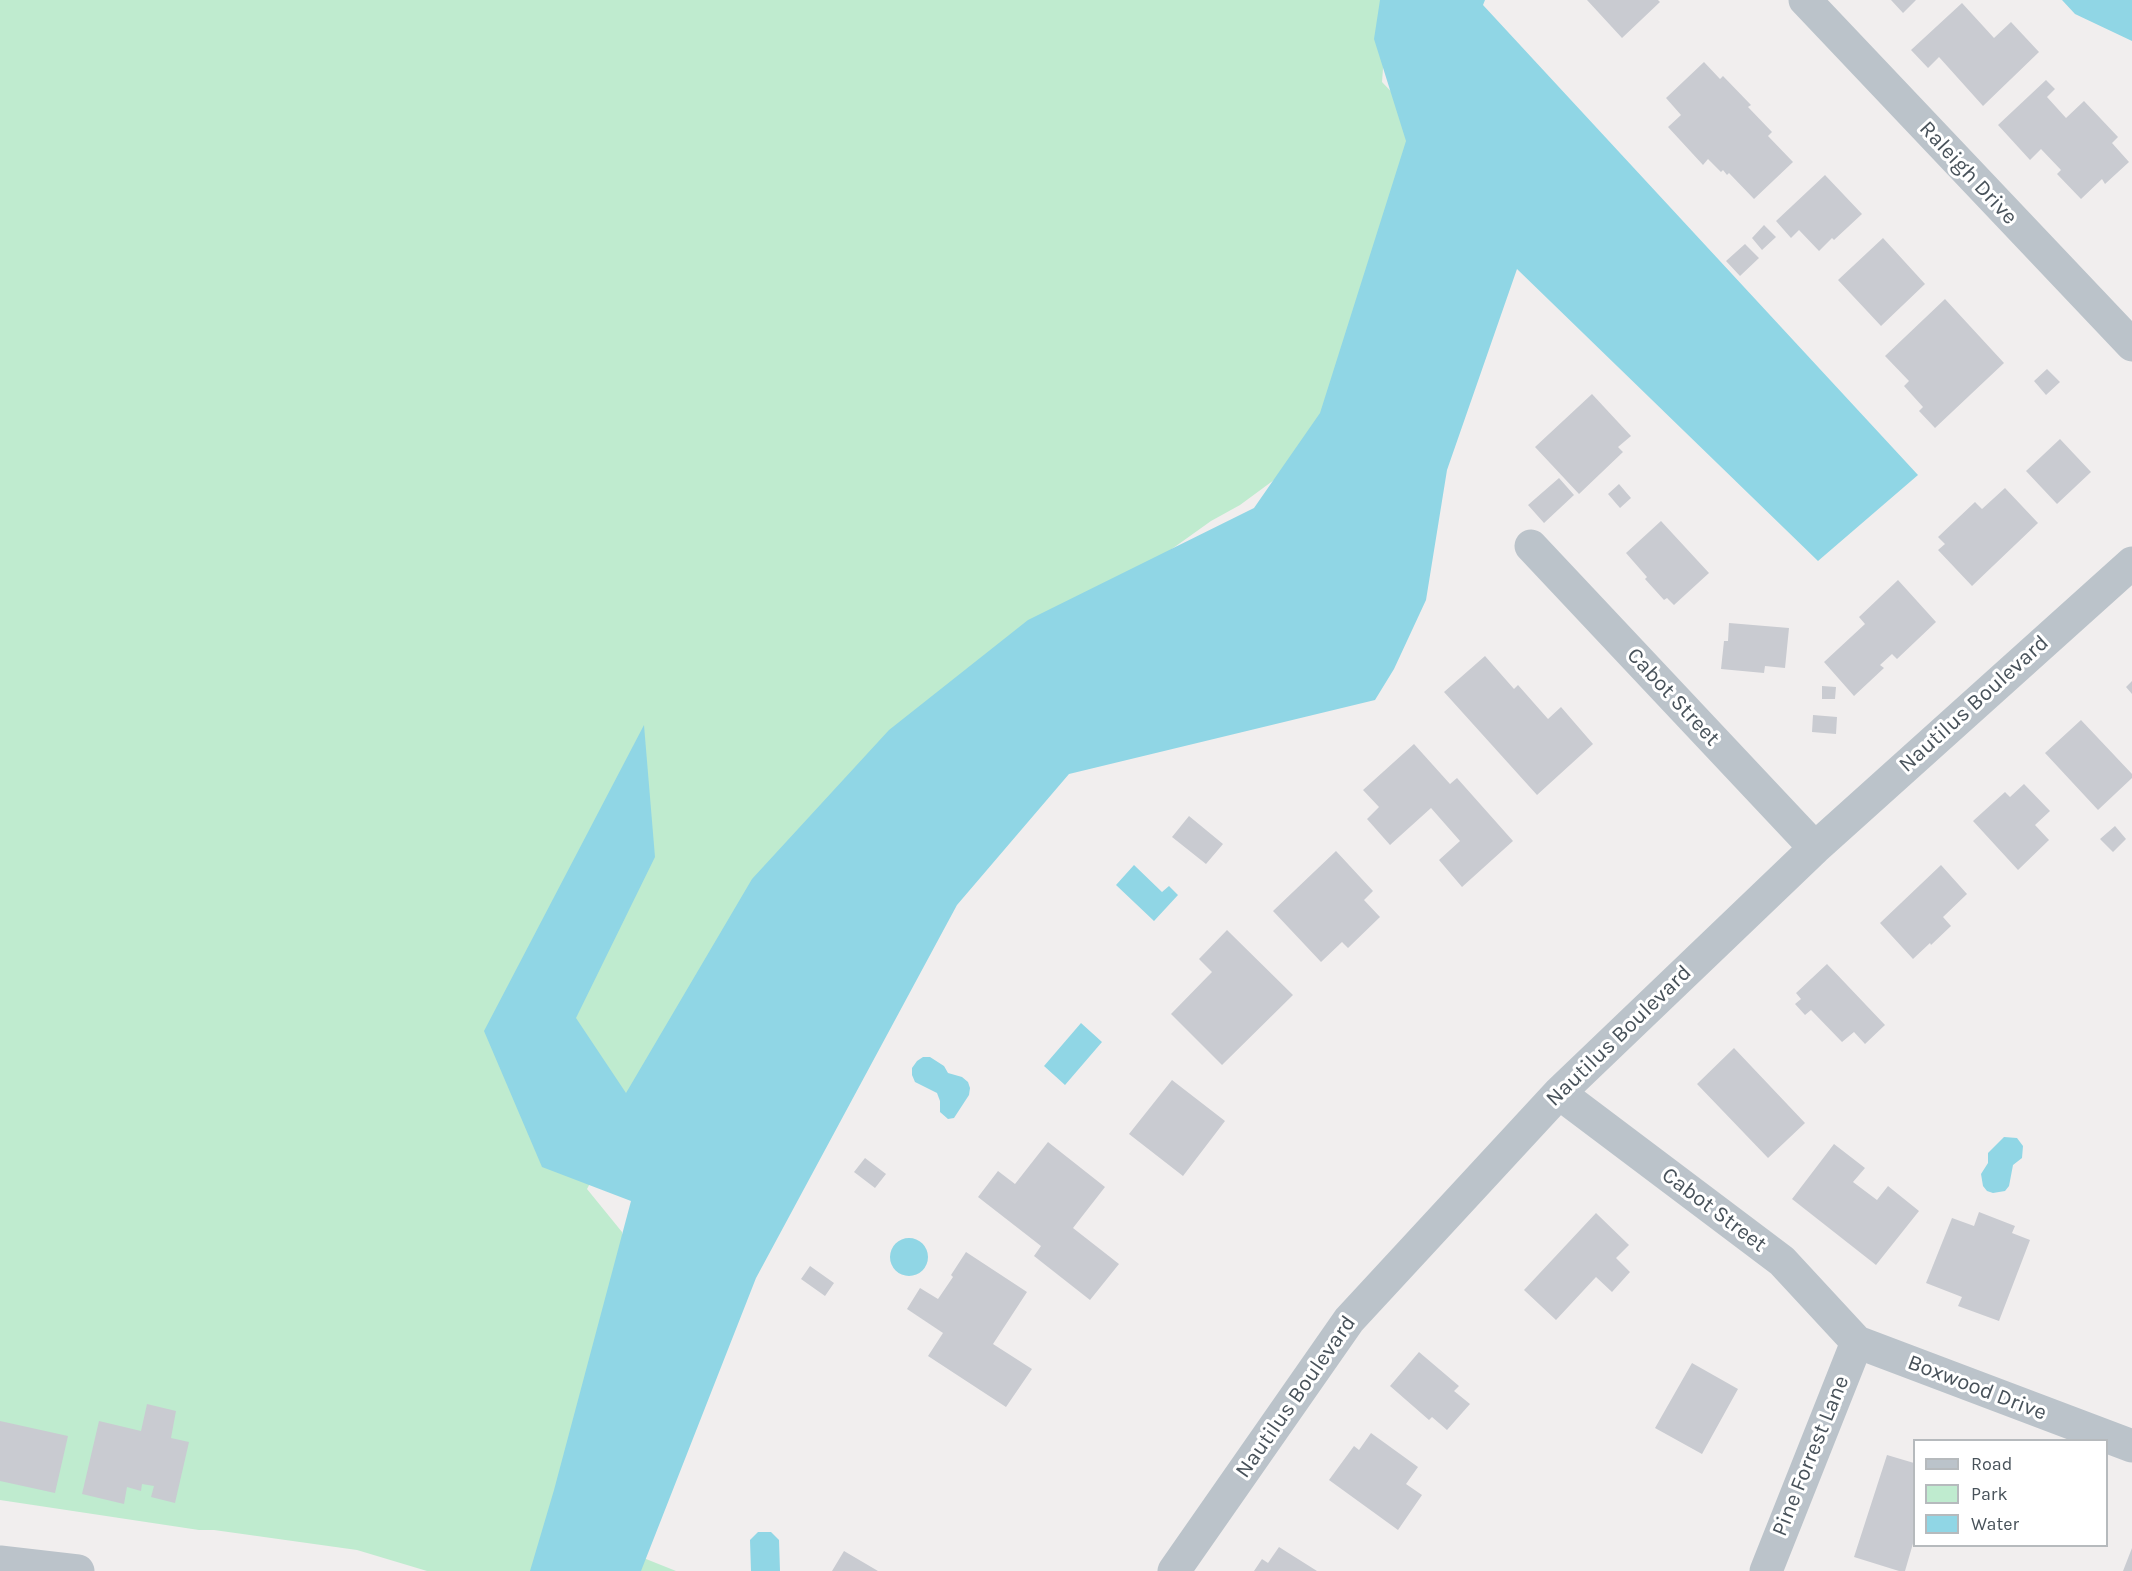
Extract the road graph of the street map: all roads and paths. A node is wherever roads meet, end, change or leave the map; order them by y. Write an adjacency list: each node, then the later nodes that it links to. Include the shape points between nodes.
1 (1805, 0): 2 (street, Raleigh Drive)
2 (2132, 345)
3 (1531, 546): 5 (street, Cabot Street)
4 (2132, 563): 5 (street, Nautilus Boulevard)
5 (1815, 848): 6 (street, Nautilus Boulevard)
6 (1559, 1093): 7 (street, Cabot Street, via 1782,1261); 11 (street, Nautilus Boulevard, via 1349,1320)
7 (1857, 1342): 8 (street, Boxwood Drive); 12 (street, Pine Forrest Lane)
8 (2132, 1446)
9 (0, 1562): 10 (street)
10 (78, 1571)
11 (1174, 1571)
12 (1766, 1571)

